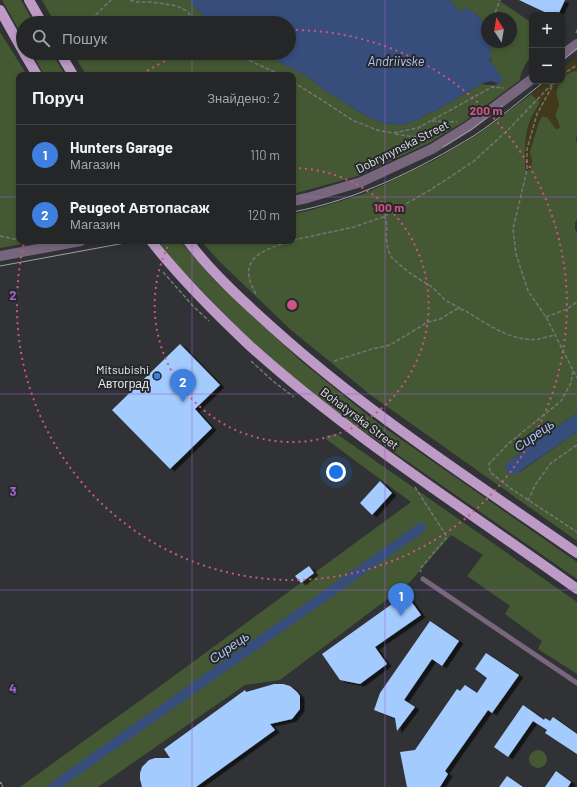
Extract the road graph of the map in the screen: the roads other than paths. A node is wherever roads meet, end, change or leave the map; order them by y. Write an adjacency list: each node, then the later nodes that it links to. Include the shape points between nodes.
1 (29, 0): 3 (main road)
2 (0, 10): 4 (main road)
3 (38, 16)
4 (16, 38)
5 (577, 44): 6 (street)
6 (565, 53)
7 (29, 60): 9 (main road)
8 (64, 60): 10 (main road)
9 (35, 72)
10 (71, 72)
11 (529, 81): 12 (street, Dobrynynska Street, via 469,126 432,149 361,182)
12 (296, 200)
13 (68, 244): 16 (street)
14 (153, 244): 19 (main road, Bohatyrska Street, via 171,267 208,305 320,406)
15 (191, 244): 17 (main road, Bohatyrska Street, via 220,278 305,357 418,443)
16 (0, 256)
17 (577, 553)
18 (423, 579): 20 (lane)
19 (577, 589)
20 (577, 683)

